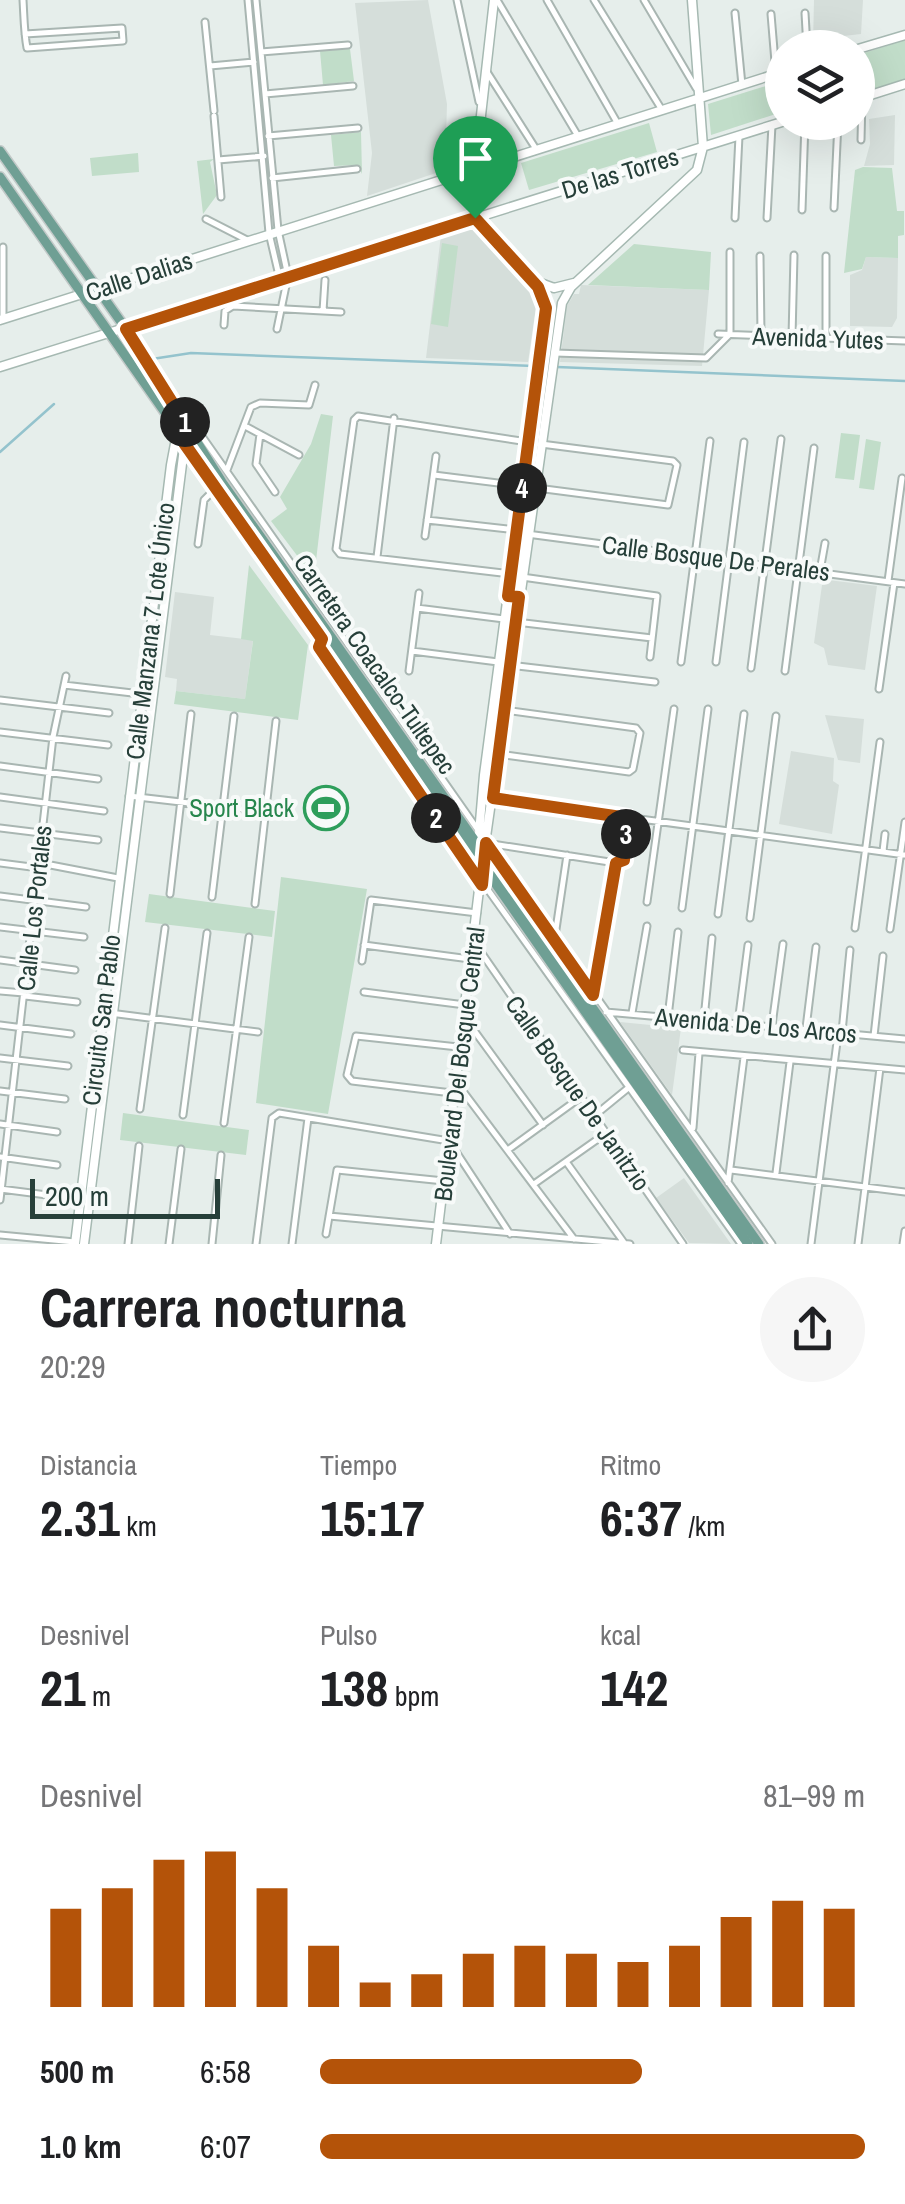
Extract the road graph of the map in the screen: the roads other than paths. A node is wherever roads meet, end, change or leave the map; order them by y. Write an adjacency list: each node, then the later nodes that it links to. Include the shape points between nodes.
1 (23, 0): 16 (street)
2 (248, 0): 21 (street)
3 (256, 0): 20 (street)
4 (457, 0): 31 (street)
5 (496, 0): 23 (street); 37 (street)
6 (546, 0): 33 (street)
7 (594, 0): 32 (street)
8 (644, 0): 30 (street)
9 (692, 0): 30 (street)
10 (735, 13): 26 (street)
11 (771, 14): 14 (street)
12 (805, 14): 15 (street)
13 (205, 22): 22 (street)
14 (773, 30)
15 (806, 30)
16 (25, 34): 16 (street, via 122,28 123,41 26,48)
17 (905, 34): 18 (street)
18 (875, 44)
19 (348, 45): 20 (street)
20 (261, 52): 21 (street)
21 (258, 62): 22 (street); 29 (street); 45 (street)
22 (209, 66): 46 (street)
23 (483, 66): 31 (street); 43 (street)
24 (765, 78): 26 (street, Calle Dalias)
25 (905, 84): 28 (street)
26 (742, 85): 30 (street, Calle Dalias)
27 (353, 86): 29 (street)
28 (875, 92)
29 (265, 94): 36 (street)
30 (698, 94): 32 (street, Calle Dalias); 42 (street)
31 (479, 102): 48 (street)
32 (662, 110): 33 (street, Calle Dalias)
33 (618, 124): 37 (street, Calle Dalias)
34 (358, 128): 36 (street)
35 (765, 128): 38 (street, De las Torres)
36 (268, 136): 45 (street)
37 (578, 136): 43 (street, Calle Dalias)
38 (739, 136): 42 (street, De las Torres); 57 (street)
39 (771, 140): 58 (street)
40 (804, 140): 55 (street)
41 (837, 140): 54 (street)
42 (703, 147): 56 (street, De las Torres); 70 (street, via 685,186)
43 (536, 150): 48 (street, Calle Dalias)
44 (0, 151): 51 (main road, Carretera Coacalco-Tultepec)
45 (266, 156): 46 (street); 50 (street); 60 (street)
46 (218, 160): 53 (street)
47 (358, 169): 50 (street)
48 (472, 170): 56 (street); 60 (street, Calle Dalias)
49 (0, 177): 52 (main road, Carretera Coacalco-Tultepec)
50 (272, 178): 60 (street)
51 (22, 182): 52 (street); 71 (main road, Carretera Coacalco-Tultepec)
52 (10, 191): 72 (main road, Carretera Coacalco-Tultepec)
53 (221, 197)
54 (834, 208)
55 (802, 210)
56 (475, 218): 67 (street, De las Torres); 68 (street)
57 (735, 218)
58 (767, 218)
59 (206, 219): 61 (street)
60 (273, 231): 61 (street, Calle Dalias); 67 (street)
61 (247, 240): 71 (street, Calle Dalias)
62 (3, 247): 76 (street)
63 (730, 252): 82 (street)
64 (794, 255): 84 (street)
65 (760, 256): 83 (street)
66 (826, 256): 85 (street)
67 (284, 278): 73 (street); 78 (street, De las Torres)
68 (530, 278): 70 (street, via 554,288); 93 (street, Boulevard Del Bosque Central, via 546,308)
69 (325, 280): 74 (street)
70 (578, 281): 87 (street, Boulevard Del Bosque Central, via 562,302)
71 (99, 290): 72 (street, Calle Dalias); 78 (main road, Carretera Coacalco-Tultepec)
72 (83, 295): 76 (street, Calle Dalias); 80 (main road, Carretera Coacalco-Tultepec)
73 (279, 308): 74 (street); 77 (street, via 228,307); 79 (street)
74 (323, 311): 75 (street)
75 (341, 312)
76 (2, 320)
77 (224, 326)
78 (126, 329): 80 (street, De las Torres); 91 (main road, Carretera Coacalco-Tultepec)
79 (277, 329)
80 (110, 334): 88 (street, De las Torres); 95 (main road, Carretera Coacalco-Tultepec)
81 (718, 334): 82 (street, Avenida Yutes)
82 (730, 334): 83 (street, Avenida Yutes); 87 (street, Avenida Yutes, via 706,358)
83 (761, 336): 84 (street, Avenida Yutes)
84 (792, 336): 85 (street, Avenida Yutes)
85 (826, 338): 86 (street, Avenida Yutes)
86 (905, 341)
87 (553, 356): 94 (street, Boulevard Del Bosque Central)
88 (0, 367)
89 (314, 385): 92 (street, via 312,404 255,404)
90 (394, 418): 99 (street); 119 (street); 119 (street, via 355,417 344,485 337,552)
91 (187, 426): 95 (street); 101 (street, Calle Manzana 7 Lote Único); 106 (street); 194 (main road, Carretera Coacalco-Tultepec)
92 (245, 426): 96 (street); 106 (street)
93 (530, 426): 94 (street); 99 (street, Boulevard Del Bosque Central)
94 (542, 426): 102 (street, Boulevard Del Bosque Central)
95 (177, 433): 101 (main road, Carretera Coacalco-Tultepec); 149 (street, Calle Manzana 7 Lote Único)
96 (260, 434): 104 (street); 112 (street, via 256,464)
97 (780, 439): 121 (street)
98 (710, 441): 118 (street)
99 (528, 442): 109 (street, Boulevard Del Bosque Central)
100 (744, 442): 120 (street)
101 (184, 443): 111 (main road, Carretera Coacalco-Tultepec); 161 (street, Calle Manzana 7 Lote Único)
102 (540, 444): 110 (street, Boulevard Del Bosque Central); 110 (street, via 677,466 668,506)
103 (814, 448): 122 (street)
104 (299, 454)
105 (436, 456): 107 (street)
106 (227, 470): 186 (street)
107 (434, 475): 109 (street); 113 (street)
108 (902, 478): 126 (street)
109 (522, 486): 114 (street, Boulevard Del Bosque Central)
110 (534, 487): 114 (street, Boulevard Del Bosque Central)
111 (216, 488): 117 (street, via 204,500); 135 (main road, Carretera Coacalco-Tultepec)
112 (275, 492)
113 (427, 520): 114 (street, Calle Bosque De Perales); 115 (street)
114 (522, 532): 118 (street, Calle Bosque De Perales); 124 (street, Boulevard Del Bosque Central); 125 (street, Boulevard Del Bosque Central)
115 (425, 536)
116 (825, 543): 123 (street)
117 (198, 544)
118 (695, 555): 120 (street, Calle Bosque De Perales); 139 (street)
119 (377, 558): 124 (street)
120 (729, 560): 121 (street, Calle Bosque De Perales); 140 (street)
121 (764, 564): 122 (street, Calle Bosque De Perales); 142 (street)
122 (798, 568): 123 (street, Calle Bosque De Perales); 144 (street)
123 (820, 571): 126 (street, Calle Bosque De Perales)
124 (511, 574): 129 (street, Boulevard Del Bosque Central)
125 (521, 577): 130 (street, Boulevard Del Bosque Central); 134 (street, via 656,596)
126 (891, 582): 127 (street, Calle Bosque De Perales); 148 (street)
127 (905, 584)
128 (419, 593): 131 (street)
129 (508, 596): 130 (street); 132 (street, Boulevard Del Bosque Central)
130 (519, 597): 133 (street, Boulevard Del Bosque Central)
131 (417, 608): 132 (street); 136 (street)
132 (505, 619): 138 (street, Boulevard Del Bosque Central)
133 (516, 622): 134 (street); 141 (street, Boulevard Del Bosque Central)
134 (652, 638): 137 (street)
135 (322, 639): 194 (main road, Carretera Coacalco-Tultepec); 201 (street, via 319,647)
136 (412, 651): 138 (street); 143 (street)
137 (650, 657)
138 (499, 662): 169 (street, Boulevard Del Bosque Central)
139 (681, 662)
140 (716, 662)
141 (509, 665): 146 (street); 154 (street, Boulevard Del Bosque Central)
142 (751, 668)
143 (409, 671)
144 (785, 671)
145 (66, 676): 147 (street, Calle Los Portales)
146 (655, 682)
147 (64, 684): 149 (street); 151 (street, Calle Los Portales)
148 (880, 689)
149 (144, 694): 161 (street, Calle Manzana 7 Lote Único)
150 (0, 700): 151 (street)
151 (58, 706): 155 (street); 163 (street, Calle Los Portales)
152 (708, 708): 184 (street)
153 (674, 709): 182 (street)
154 (504, 710): 166 (street, Boulevard Del Bosque Central); 166 (street, via 640,732 629,772)
155 (109, 714)
156 (191, 714): 176 (street)
157 (744, 714): 187 (street)
158 (234, 716): 177 (street)
159 (776, 716): 190 (street)
160 (276, 720): 179 (street)
161 (143, 731): 172 (street, Calle Manzana 7 Lote Único)
162 (0, 732): 163 (street)
163 (53, 737): 165 (street); 168 (street, Calle Los Portales)
164 (880, 742): 192 (street)
165 (108, 745)
166 (498, 754): 170 (street, Boulevard Del Bosque Central)
167 (0, 766): 168 (street)
168 (50, 770): 171 (street); 175 (street, Calle Los Portales)
169 (484, 775): 170 (street); 186 (street, Boulevard Del Bosque Central)
170 (496, 776): 174 (street, Boulevard Del Bosque Central)
171 (98, 778)
172 (133, 796): 176 (street); 200 (street, Circuito San Pablo); 235 (street, Circuito San Pablo)
173 (0, 797): 175 (street)
174 (493, 798): 181 (street); 194 (street, Boulevard Del Bosque Central)
175 (46, 800): 178 (street); 188 (street, Calle Los Portales)
176 (180, 801): 177 (street); 202 (street)
177 (222, 806): 179 (street); 204 (street)
178 (104, 811)
179 (265, 811): 180 (street); 207 (street)
180 (285, 814)
181 (628, 818): 182 (street); 197 (street, via 624,860)
182 (658, 821): 184 (street); 206 (street)
183 (905, 822): 195 (street)
184 (692, 826): 187 (street); 209 (street)
185 (0, 828): 188 (street)
186 (477, 829): 194 (street, Boulevard Del Bosque Central)
187 (729, 831): 190 (street); 211 (street)
188 (42, 833): 191 (street); 199 (street, Calle Los Portales)
189 (885, 834): 193 (street)
190 (761, 835): 192 (street); 212 (street)
191 (98, 840)
192 (868, 850): 193 (street); 216 (street)
193 (883, 852): 195 (street)
194 (482, 854): 196 (street); 201 (street, Boulevard Del Bosque Central); 223 (street); 328 (main road, Carretera Coacalco-Tultepec); 329 (main road, Carretera Coacalco-Tultepec)
195 (903, 854): 217 (street)
196 (567, 855): 197 (street); 223 (street)
197 (616, 863): 241 (street)
198 (0, 864): 199 (street)
199 (40, 866): 200 (street); 205 (street, Calle Los Portales)
200 (118, 878): 235 (street, Circuito San Pablo)
201 (482, 885): 210 (street, Boulevard Del Bosque Central); 275 (street)
202 (170, 894)
203 (0, 896): 205 (street)
204 (212, 897)
205 (36, 901): 208 (street); 218 (street, Calle Los Portales)
206 (647, 902)
207 (255, 904)
208 (86, 907)
209 (682, 908)
210 (477, 913): 225 (street, Boulevard Del Bosque Central); 228 (street, via 371,900)
211 (718, 914)
212 (750, 918)
213 (647, 926): 246 (street)
214 (0, 927): 218 (street)
215 (165, 928): 248 (street)
216 (855, 928)
217 (890, 930)
218 (32, 931): 222 (street); 236 (street, Calle Los Portales)
219 (678, 932): 247 (street)
220 (207, 933): 251 (street)
221 (249, 937): 255 (street)
222 (84, 938)
223 (554, 938): 241 (street)
224 (712, 938): 249 (street)
225 (474, 942): 233 (street, Boulevard Del Bosque Central); 279 (street, Calle Bosque De Janitzio)
226 (748, 944): 250 (street)
227 (783, 944): 253 (street)
228 (364, 946): 233 (street); 234 (street)
229 (816, 947): 256 (street)
230 (850, 950): 258 (street)
231 (883, 956): 260 (street)
232 (0, 960): 236 (street)
233 (471, 960): 243 (street, Boulevard Del Bosque Central)
234 (362, 961)
235 (112, 962): 244 (street, Circuito San Pablo)
236 (28, 964): 237 (street); 240 (street, Calle Los Portales)
237 (75, 970)
238 (0, 991): 240 (street)
239 (364, 992): 243 (street)
240 (24, 995): 242 (street); 254 (street, Calle Los Portales)
241 (593, 995): 245 (street)
242 (77, 1002)
243 (465, 1011): 263 (street, Boulevard Del Bosque Central); 288 (street)
244 (106, 1012): 248 (street); 318 (street, Circuito San Pablo)
245 (606, 1012): 246 (street, Avenida De Los Arcos); 289 (street)
246 (632, 1013): 247 (street, Avenida De Los Arcos)
247 (668, 1016): 249 (street, Avenida De Los Arcos)
248 (152, 1018): 251 (street); 281 (street)
249 (704, 1020): 250 (street, Avenida De Los Arcos)
250 (738, 1023): 253 (street, Avenida De Los Arcos)
251 (194, 1024): 255 (street); 282 (street)
252 (0, 1026): 254 (street)
253 (772, 1026): 256 (street, Avenida De Los Arcos)
254 (20, 1028): 259 (street); 268 (street, Calle Los Portales)
255 (236, 1029): 257 (street); 285 (street)
256 (806, 1030): 258 (street, Avenida De Los Arcos)
257 (258, 1032)
258 (842, 1033): 260 (street, Avenida De Los Arcos)
259 (71, 1034)
260 (874, 1036): 261 (street, Avenida De Los Arcos)
261 (905, 1039)
262 (837, 1042): 270 (street)
263 (458, 1047): 274 (street, Boulevard Del Bosque Central); 278 (street, via 356,1036 347,1075 352,1081)
264 (683, 1050): 265 (street)
265 (700, 1052): 266 (street); 289 (street)
266 (744, 1056): 269 (street); 300 (street)
267 (0, 1058): 268 (street)
268 (17, 1060): 271 (street); 277 (street, Calle Los Portales)
269 (790, 1061): 270 (street); 301 (street)
270 (834, 1065): 272 (street); 302 (street)
271 (68, 1066)
272 (880, 1068): 273 (street); 306 (street)
273 (905, 1070)
274 (454, 1080): 278 (street, Boulevard Del Bosque Central); 295 (street)
275 (627, 1089): 283 (street); 328 (street)
276 (0, 1091): 277 (street)
277 (14, 1093): 280 (street); 287 (street, Calle Los Portales)
278 (452, 1093): 292 (street, Boulevard Del Bosque Central)
279 (582, 1097): 283 (street, Calle Bosque De Janitzio); 288 (street)
280 (65, 1099)
281 (140, 1108)
282 (182, 1115)
283 (594, 1116): 291 (street, Calle Bosque De Janitzio)
284 (308, 1118): 292 (street); 323 (street, via 274,1114); 324 (street)
285 (224, 1123)
286 (0, 1124): 287 (street)
287 (10, 1124): 290 (street); 297 (street, Calle Los Portales)
288 (543, 1124): 295 (street)
289 (692, 1131): 304 (street)
290 (57, 1132)
291 (606, 1133): 298 (street); 327 (street, Calle Bosque De Janitzio)
292 (449, 1140): 303 (street, Boulevard Del Bosque Central); 316 (street)
293 (140, 1146): 320 (street)
294 (181, 1149): 321 (street)
295 (508, 1149): 305 (street)
296 (222, 1154): 322 (street)
297 (3, 1157): 299 (street); 307 (street, Calle Los Portales)
298 (567, 1163): 305 (street); 326 (street)
299 (56, 1165)
300 (731, 1170): 301 (street); 304 (street)
301 (776, 1173): 302 (street)
302 (819, 1180): 306 (street); 331 (street)
303 (444, 1182): 311 (street, via 342,1168 334,1174); 312 (street, Boulevard Del Bosque Central)
304 (728, 1183): 330 (street)
305 (534, 1184): 317 (street)
306 (864, 1187): 308 (street); 332 (street)
307 (1, 1189): 309 (street); 310 (street, Calle Los Portales)
308 (905, 1192)
309 (47, 1195)
310 (0, 1200)
311 (329, 1216): 312 (street); 315 (street)
312 (438, 1228): 316 (street); 325 (street, Boulevard Del Bosque Central)
313 (905, 1231): 333 (street)
314 (0, 1234): 318 (street)
315 (326, 1234)
316 (510, 1234): 317 (street)
317 (574, 1240): 319 (street)
318 (78, 1243)
319 (600, 1243): 326 (street)
320 (128, 1244)
321 (169, 1244)
322 (212, 1244)
323 (256, 1244)
324 (292, 1244)
325 (436, 1244)
326 (628, 1244)
327 (682, 1244)
328 (744, 1244)
329 (759, 1244)
330 (772, 1244)
331 (811, 1244)
332 (858, 1244)
333 (903, 1244)

